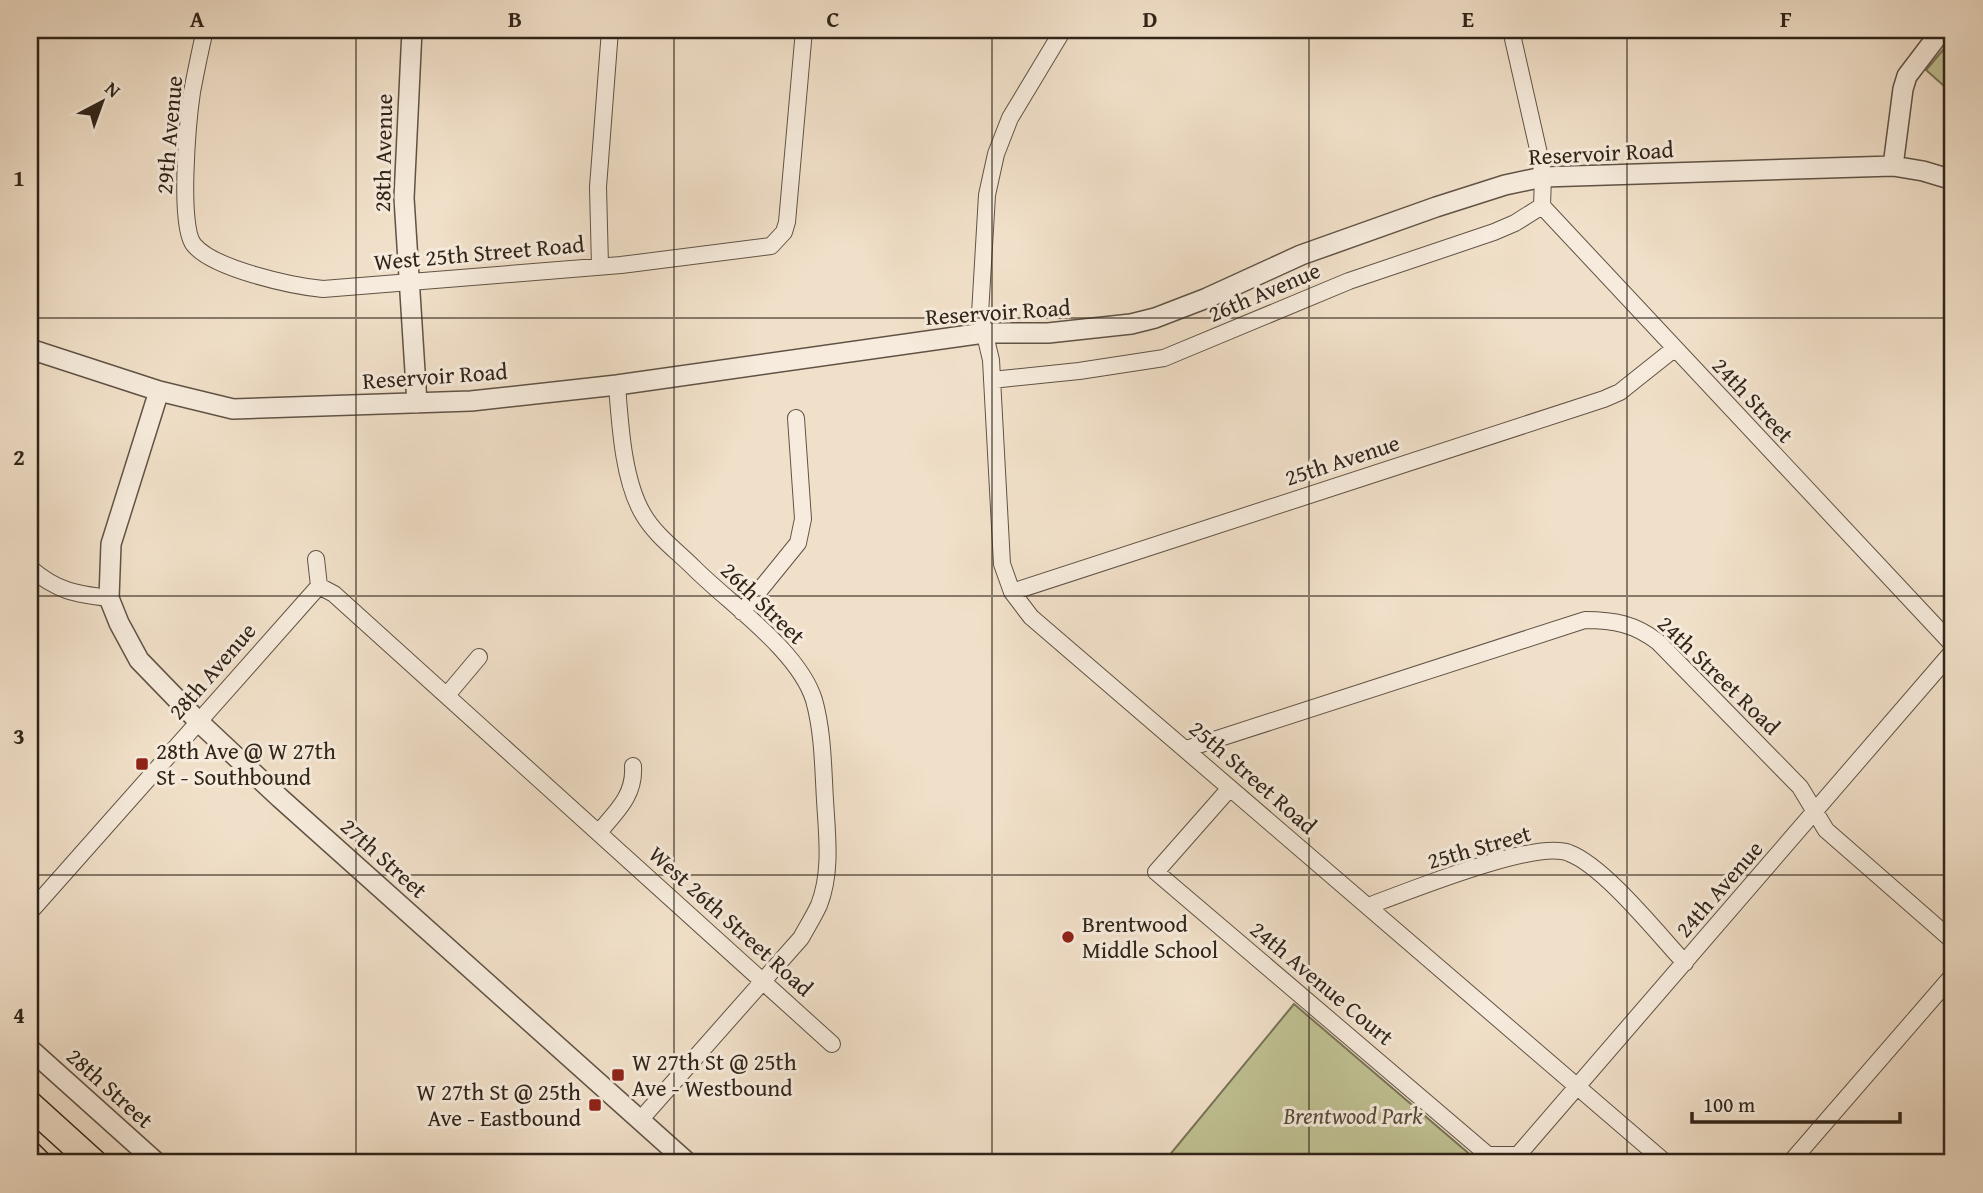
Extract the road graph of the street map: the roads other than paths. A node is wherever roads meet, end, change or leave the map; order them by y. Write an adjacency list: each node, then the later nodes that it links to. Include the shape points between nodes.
1 (205, 30): 12 (street, 29th Avenue, via 186,156 187,232)
2 (412, 30): 14 (street, 28th Avenue, via 404,186)
3 (610, 30): 13 (street, via 598,187)
4 (804, 30): 13 (street, West 25th Street Road, via 787,222 777,242 764,248)
5 (1063, 30): 15 (street, 25th Street Road, via 1010,118 996,154 987,195 980,314)
6 (1511, 30): 9 (street)
7 (1942, 30): 8 (street, via 1907,76)
8 (1893, 166): 9 (street, Reservoir Road); 10 (street, Reservoir Road)
9 (1543, 177): 11 (street); 15 (street, Reservoir Road, via 1436,207 1301,255 1155,318 1106,329)
10 (1953, 180)
11 (1542, 206): 17 (street, 24th Street); 18 (street, 26th Avenue, via 1494,232 1349,281 1164,358)
12 (192, 244): 14 (street, West 25th Street Road, via 219,261 296,287)
13 (600, 266): 14 (street, West 25th Street Road)
14 (410, 281): 21 (street, 28th Avenue)
15 (984, 333): 18 (street, 25th Street Road); 19 (street, Reservoir Road)
16 (30, 349): 20 (street, Reservoir Road)
17 (1674, 349): 26 (street, 25th Avenue, via 1620,392 1604,399); 29 (street, 24th Street)
18 (992, 380): 26 (street, 25th Street Road, via 1002,564)
19 (617, 385): 21 (street, Reservoir Road); 28 (street, 26th Street, via 627,463 642,513)
20 (159, 391): 21 (street, Reservoir Road, via 233,409); 27 (street, 27th Street, via 114,528)
21 (417, 403)
22 (796, 418): 28 (street, via 803,519 798,543)
23 (316, 559): 25 (street)
24 (30, 568): 27 (street, via 48,583 73,594)
25 (319, 586): 32 (street, West 26th Street Road, via 334,594); 33 (street, 28th Avenue)
26 (1012, 592): 34 (street, 25th Street Road, via 1031,617)
27 (109, 598): 33 (street, 27th Street, via 139,660)
28 (742, 612): 44 (street, 26th Street, via 792,660 803,677 813,698 823,768 825,883 801,938)
29 (1953, 645)
30 (1953, 651): 37 (street, 24th Avenue)
31 (480, 657): 32 (street)
32 (447, 695): 38 (street, West 26th Street Road)
33 (200, 723): 40 (street, 28th Avenue); 49 (street, 27th Street)
34 (1186, 749): 36 (street, 25th Street Road); 37 (street, 24th Street Road, via 1538,634 1586,620 1611,620 1634,626 1658,642 1800,787)
35 (633, 766): 38 (street, via 628,798)
36 (1230, 788): 39 (street, 25th Street Road); 50 (street, 24th Avenue Court, via 1156,872 1488,1155)
37 (1816, 812): 41 (street, 24th Street Road, via 1826,830); 42 (street, 24th Avenue)
38 (599, 832): 44 (street, West 26th Street Road)
39 (1368, 906): 42 (street, 25th Street, via 1516,855 1566,851 1602,875); 47 (street, 25th Street Road)
40 (30, 912)
41 (1953, 940)
42 (1685, 963): 47 (street, 24th Avenue)
43 (1953, 975): 57 (street)
44 (764, 981): 45 (street, West 26th Street Road); 49 (street)
45 (832, 1044)
46 (30, 1049): 54 (street, 28th Street)
47 (1577, 1088): 50 (street, 24th Avenue); 56 (street, 25th Street Road)
48 (30, 1104): 53 (highway)
49 (640, 1119): 55 (street, 27th Street)
50 (1518, 1155)
51 (30, 1156): 52 (highway)
52 (38, 1163)
53 (94, 1163)
54 (158, 1163)
55 (688, 1163)
56 (1667, 1163)
57 (1790, 1163)

